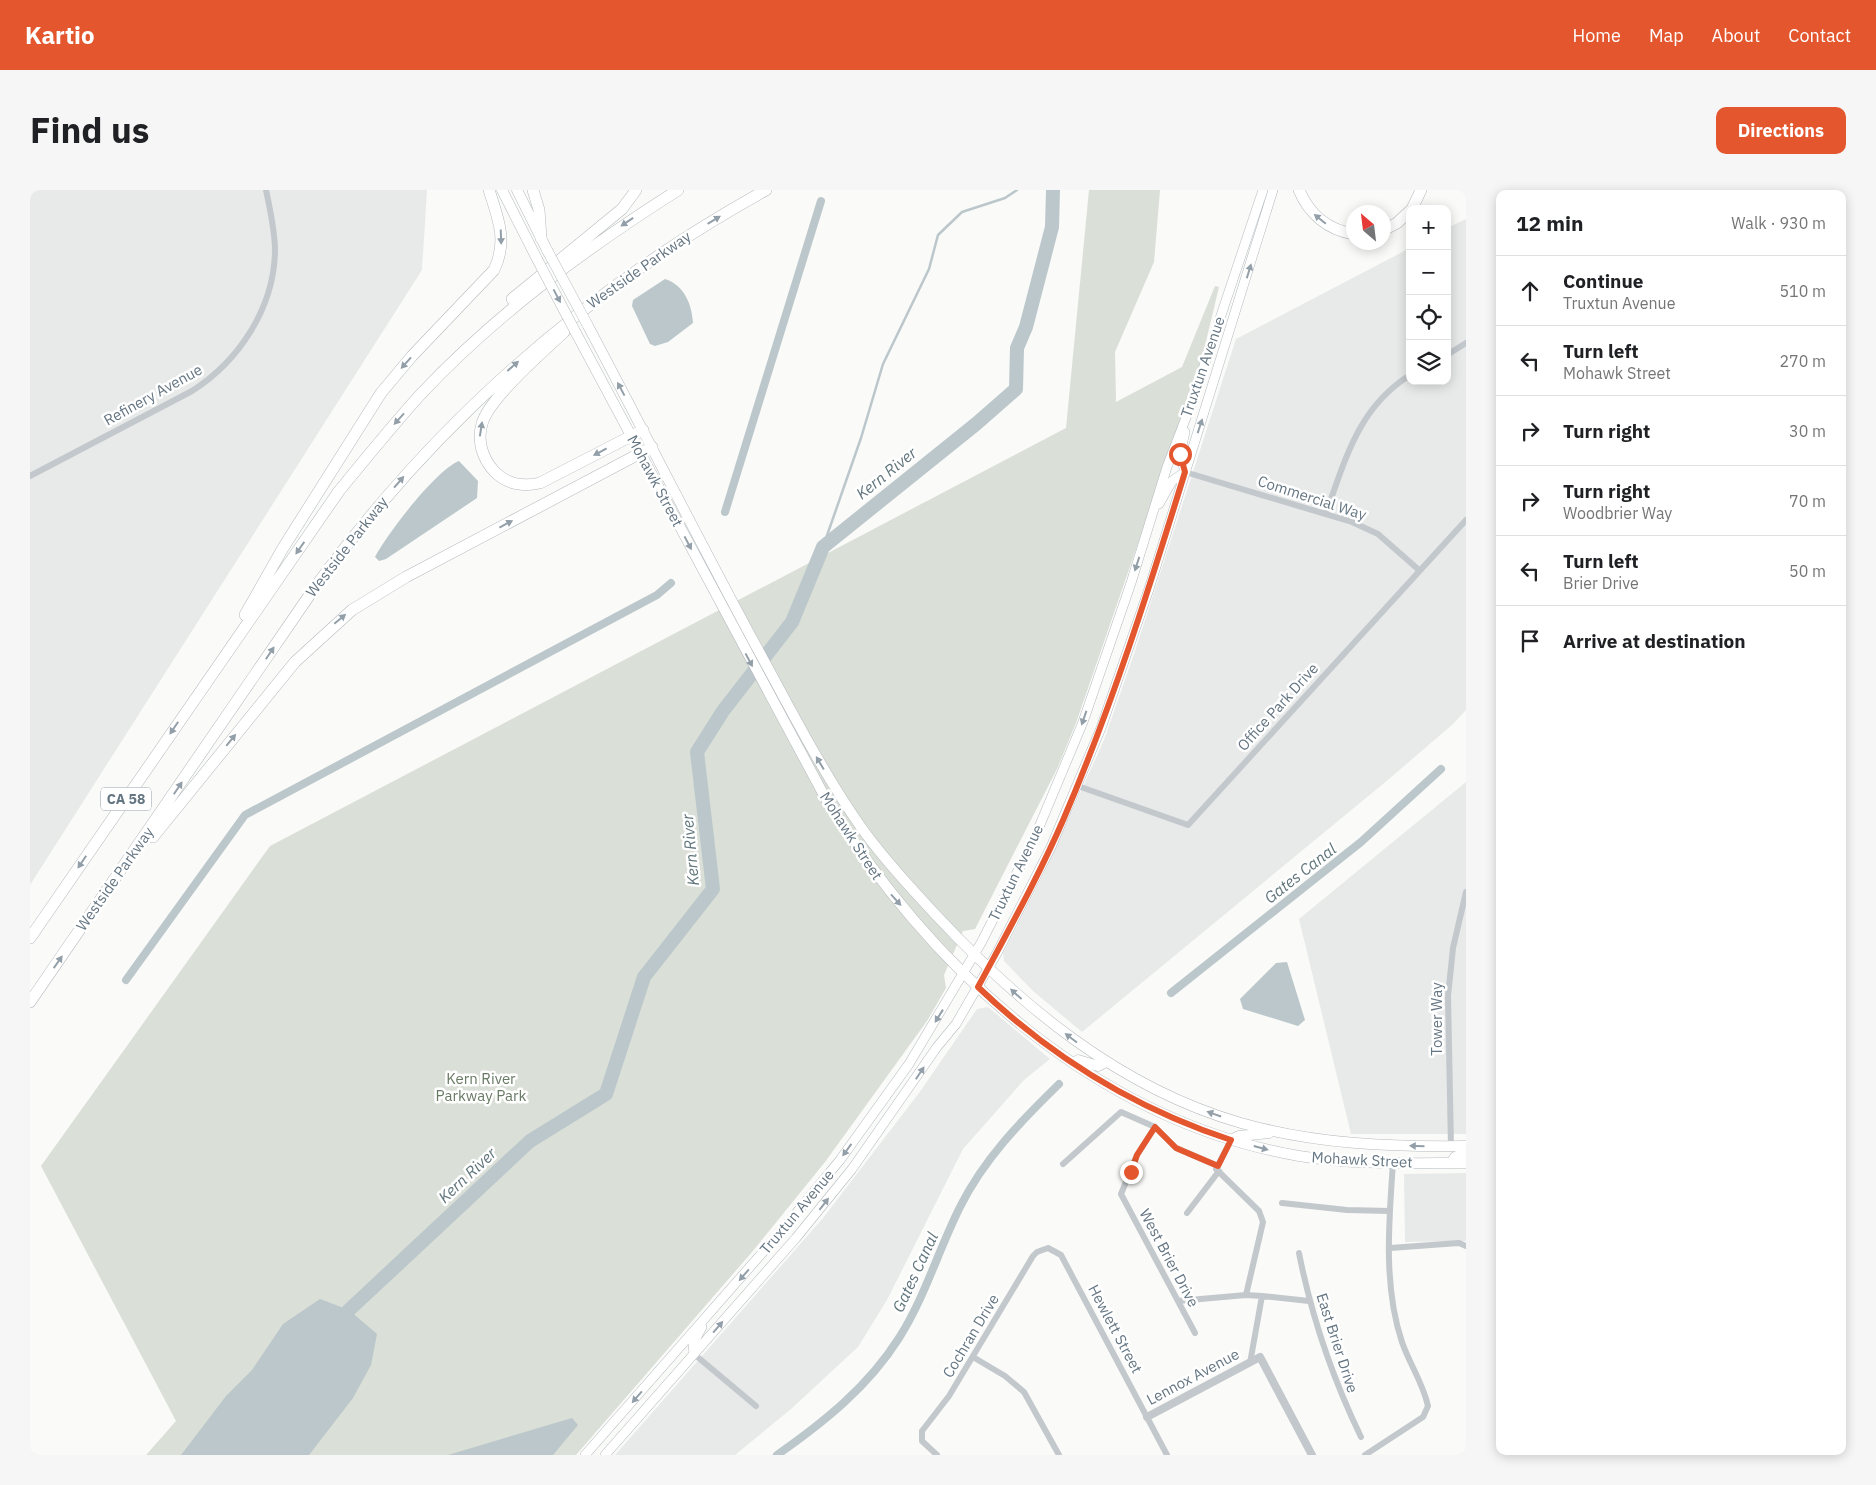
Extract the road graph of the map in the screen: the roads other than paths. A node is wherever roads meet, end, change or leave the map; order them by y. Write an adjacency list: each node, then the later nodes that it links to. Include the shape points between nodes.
1 (266, 190): 31 (street, Refinery Avenue, via 274,235 272,277 266,301 255,323 226,365 192,391)
2 (488, 190): 36 (highway, one-way to 36, via 502,236 494,270 401,368 368,412 283,548)
3 (502, 190): 27 (main road, Mohawk Street, one-way to 27, bridge)
4 (516, 190): 17 (main road, Mohawk Street)
5 (534, 190): 17 (highway, via 540,210)
6 (636, 190): 24 (highway, via 622,209 490,319)
7 (766, 190): 18 (highway, Westside Parkway, one-way to 7)
8 (1263, 190): 19 (main road, Truxtun Avenue)
9 (1273, 190): 21 (main road, Truxtun Avenue, one-way to 9)
10 (1300, 190): 16 (highway, one-way to 10, via 1319,219 1307,206)
11 (1421, 190): 13 (highway)
12 (676, 192): 24 (highway, one-way to 24, via 600,241 543,284)
13 (1414, 205)
14 (1406, 215): 15 (highway)
15 (1391, 226)
16 (1346, 232)
17 (541, 238): 26 (main road, Mohawk Street, one-way to 17, bridge)
18 (658, 255): 27 (highway, one-way to 18, via 545,481 530,485 509,481 494,471 484,455 480,436 487,413 520,374 594,306); 39 (highway, Westside Parkway, one-way to 18, via 311,593 394,487 504,374 592,302)
19 (1231, 284): 21 (main road, via 1233,292 1220,333); 25 (main road, Truxtun Avenue)
20 (1466, 343): 22 (street)
21 (1224, 352): 30 (main road, Truxtun Avenue, one-way to 21)
22 (1451, 352)
23 (1406, 378): 32 (street, via 1386,392 1366,416 1351,445)
24 (421, 394): 36 (highway, one-way to 36, via 339,491)
25 (1192, 402): 30 (main road, via 1180,454); 33 (main road, Truxtun Avenue)
26 (643, 430): 27 (highway); 28 (main road, Mohawk Street)
27 (631, 436): 29 (main road, Mohawk Street)
28 (652, 447): 29 (highway); 41 (main road, Mohawk Street, one-way to 28, via 865,833 812,750)
29 (641, 453): 39 (highway, one-way to 29, via 286,673 339,619 406,577); 43 (main road, Mohawk Street, one-way to 43, via 804,762 856,848 884,886)
30 (1185, 472): 32 (street, Commercial Way); 33 (main road, via 1172,482); 37 (main road, Truxtun Avenue, via 1149,589)
31 (30, 476)
32 (1326, 512): 35 (street, Commercial Way, via 1378,534)
33 (1152, 518): 41 (main road, Truxtun Avenue, one-way to 41, via 1080,730 1034,839)
34 (1466, 520): 35 (street, Office Park Drive)
35 (1419, 570): 37 (street, Office Park Drive, via 1188,825)
36 (222, 659): 40 (highway, CA 58, one-way to 40)
37 (1078, 786): 42 (main road, Truxtun Avenue, via 1025,901)
38 (1466, 892): 52 (street, Tower Way, via 1450,975)
39 (101, 900): 45 (highway, Westside Parkway, one-way to 39)
40 (30, 938)
41 (974, 956): 42 (main road, Mohawk Street); 43 (main road, Truxtun Avenue)
42 (988, 968): 44 (main road, Truxtun Avenue); 47 (main road, Mohawk Street, one-way to 42, via 1021,999)
43 (964, 974): 44 (main road, Mohawk Street); 71 (main road, Truxtun Avenue, one-way to 71, via 908,1064 840,1160)
44 (978, 987): 46 (main road, Mohawk Street); 73 (main road, Truxtun Avenue, one-way to 44, via 852,1169 956,1024)
45 (30, 1002)
46 (1062, 1055): 47 (main road, via 1098,1066); 50 (main road, Mohawk Street, via 1150,1108)
47 (1106, 1062): 49 (main road, Mohawk Street, one-way to 47, via 1183,1102)
48 (1155, 1127): 58 (street, via 1121,1112); 59 (street, via 1176,1148); 69 (street, West Brier Drive, via 1137,1155 1121,1194)
49 (1277, 1133): 50 (main road, via 1239,1136); 52 (main road, Mohawk Street, one-way to 49, via 1352,1144)
50 (1231, 1140): 54 (main road, Mohawk Street, one-way to 54, via 1327,1160); 59 (street)
51 (1466, 1146): 52 (main road, Mohawk Street)
52 (1450, 1147): 55 (main road, via 1446,1152)
53 (1466, 1153): 56 (main road, via 1455,1157)
54 (1393, 1163): 55 (main road, Mohawk Street); 61 (street)
55 (1419, 1163): 56 (main road, Mohawk Street)
56 (1451, 1163): 57 (main road, Mohawk Street)
57 (1466, 1163)
58 (1063, 1164)
59 (1218, 1169): 62 (street); 67 (street, via 1259,1211 1263,1222)
60 (1282, 1203): 61 (street)
61 (1390, 1211): 65 (street)
62 (1187, 1213)
63 (1466, 1246): 65 (street, via 1459,1243)
64 (1048, 1248): 74 (street, Cochran Drive, via 1033,1256); 77 (street, Hewlett Street, via 1061,1255)
65 (1390, 1248): 79 (street, via 1392,1291 1402,1342 1428,1406 1423,1417)
66 (1300, 1253): 70 (street, East Brier Drive)
67 (1246, 1295): 68 (street); 69 (street)
68 (1262, 1296): 70 (street); 75 (street)
69 (1178, 1301): 72 (street, West Brier Drive)
70 (1309, 1301): 78 (street, East Brier Drive, via 1342,1398)
71 (708, 1315): 73 (main road, via 693,1344); 80 (main road, Truxtun Avenue, one-way to 80)
72 (1195, 1333)
73 (694, 1354): 76 (street); 81 (main road, Truxtun Avenue)
74 (973, 1357): 82 (street, Cochran Drive, via 922,1431 922,1441); 83 (street, via 1024,1392)
75 (1250, 1363): 77 (street, Lennox Avenue); 85 (street, Lennox Avenue, via 1260,1358)
76 (756, 1406)
77 (1147, 1417): 84 (street, Hewlett Street)
78 (1361, 1438)
79 (1368, 1454)
80 (585, 1455)
81 (605, 1455)
82 (937, 1455)
83 (1059, 1455)
84 (1167, 1455)
85 (1312, 1455)

